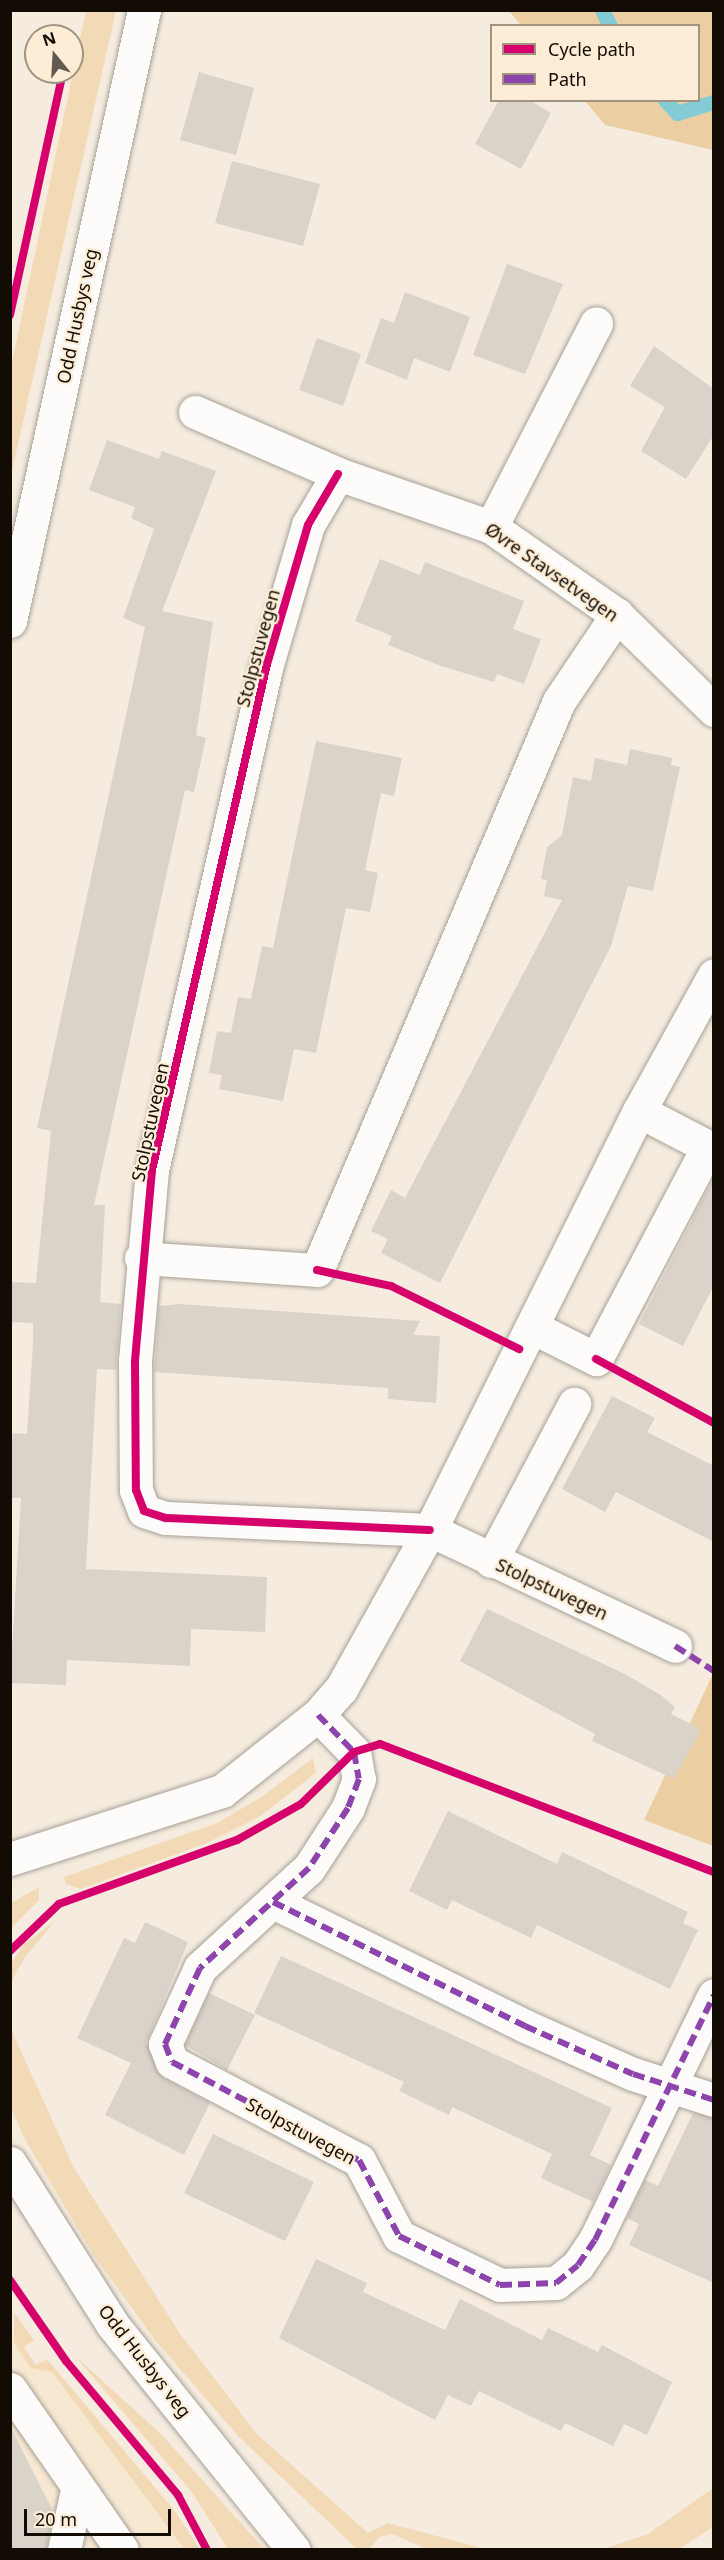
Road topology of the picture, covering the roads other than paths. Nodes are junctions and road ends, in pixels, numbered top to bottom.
1 (144, 10) edge
2 (596, 324) dead end
3 (195, 412) dead end
4 (338, 474) junction
5 (491, 527) junction
6 (617, 615) junction
7 (10, 621) edge
8 (714, 711) edge
9 (714, 975) edge
10 (639, 1111) junction
11 (711, 1148) edge
12 (141, 1258) junction
13 (532, 1327) junction
14 (574, 1404) dead end
15 (430, 1530) junction
16 (491, 1561) junction
17 (675, 1646) dead end
18 (318, 1715) junction
19 (10, 1859) edge
20 (273, 1902) junction
21 (714, 1995) edge
22 (670, 2087) junction
23 (714, 2100) edge
24 (10, 2163) edge
25 (10, 2389) edge
26 (77, 2490) junction
27 (273, 2519) junction
28 (64, 2550) edge
29 (122, 2550) edge
30 (294, 2550) edge
31 (320, 2550) edge

1 - 7 street, Odd Husbys veg
2 - 5 street
3 - 4 street, Øvre Stavsetvegen
4 - 5 street, Øvre Stavsetvegen
4 - 12 street, Stolpstuvegen
5 - 6 street, Øvre Stavsetvegen
6 - 8 street, Øvre Stavsetvegen
6 - 12 street
9 - 10 street
10 - 11 street
10 - 13 street
11 - 13 street
12 - 15 street, Stolpstuvegen
13 - 15 street
14 - 16 street
15 - 16 street, Stolpstuvegen
15 - 18 street
16 - 17 street, Stolpstuvegen
18 - 19 street
18 - 20 street, Stolpstuvegen
20 - 22 street
20 - 22 street, Stolpstuvegen
21 - 22 street, Stolpstuvegen
22 - 23 street
24 - 27 street, Odd Husbys veg
25 - 26 street
26 - 28 street
26 - 29 street
27 - 30 street, Odd Husbys veg
27 - 31 street, Odd Husbys veg

